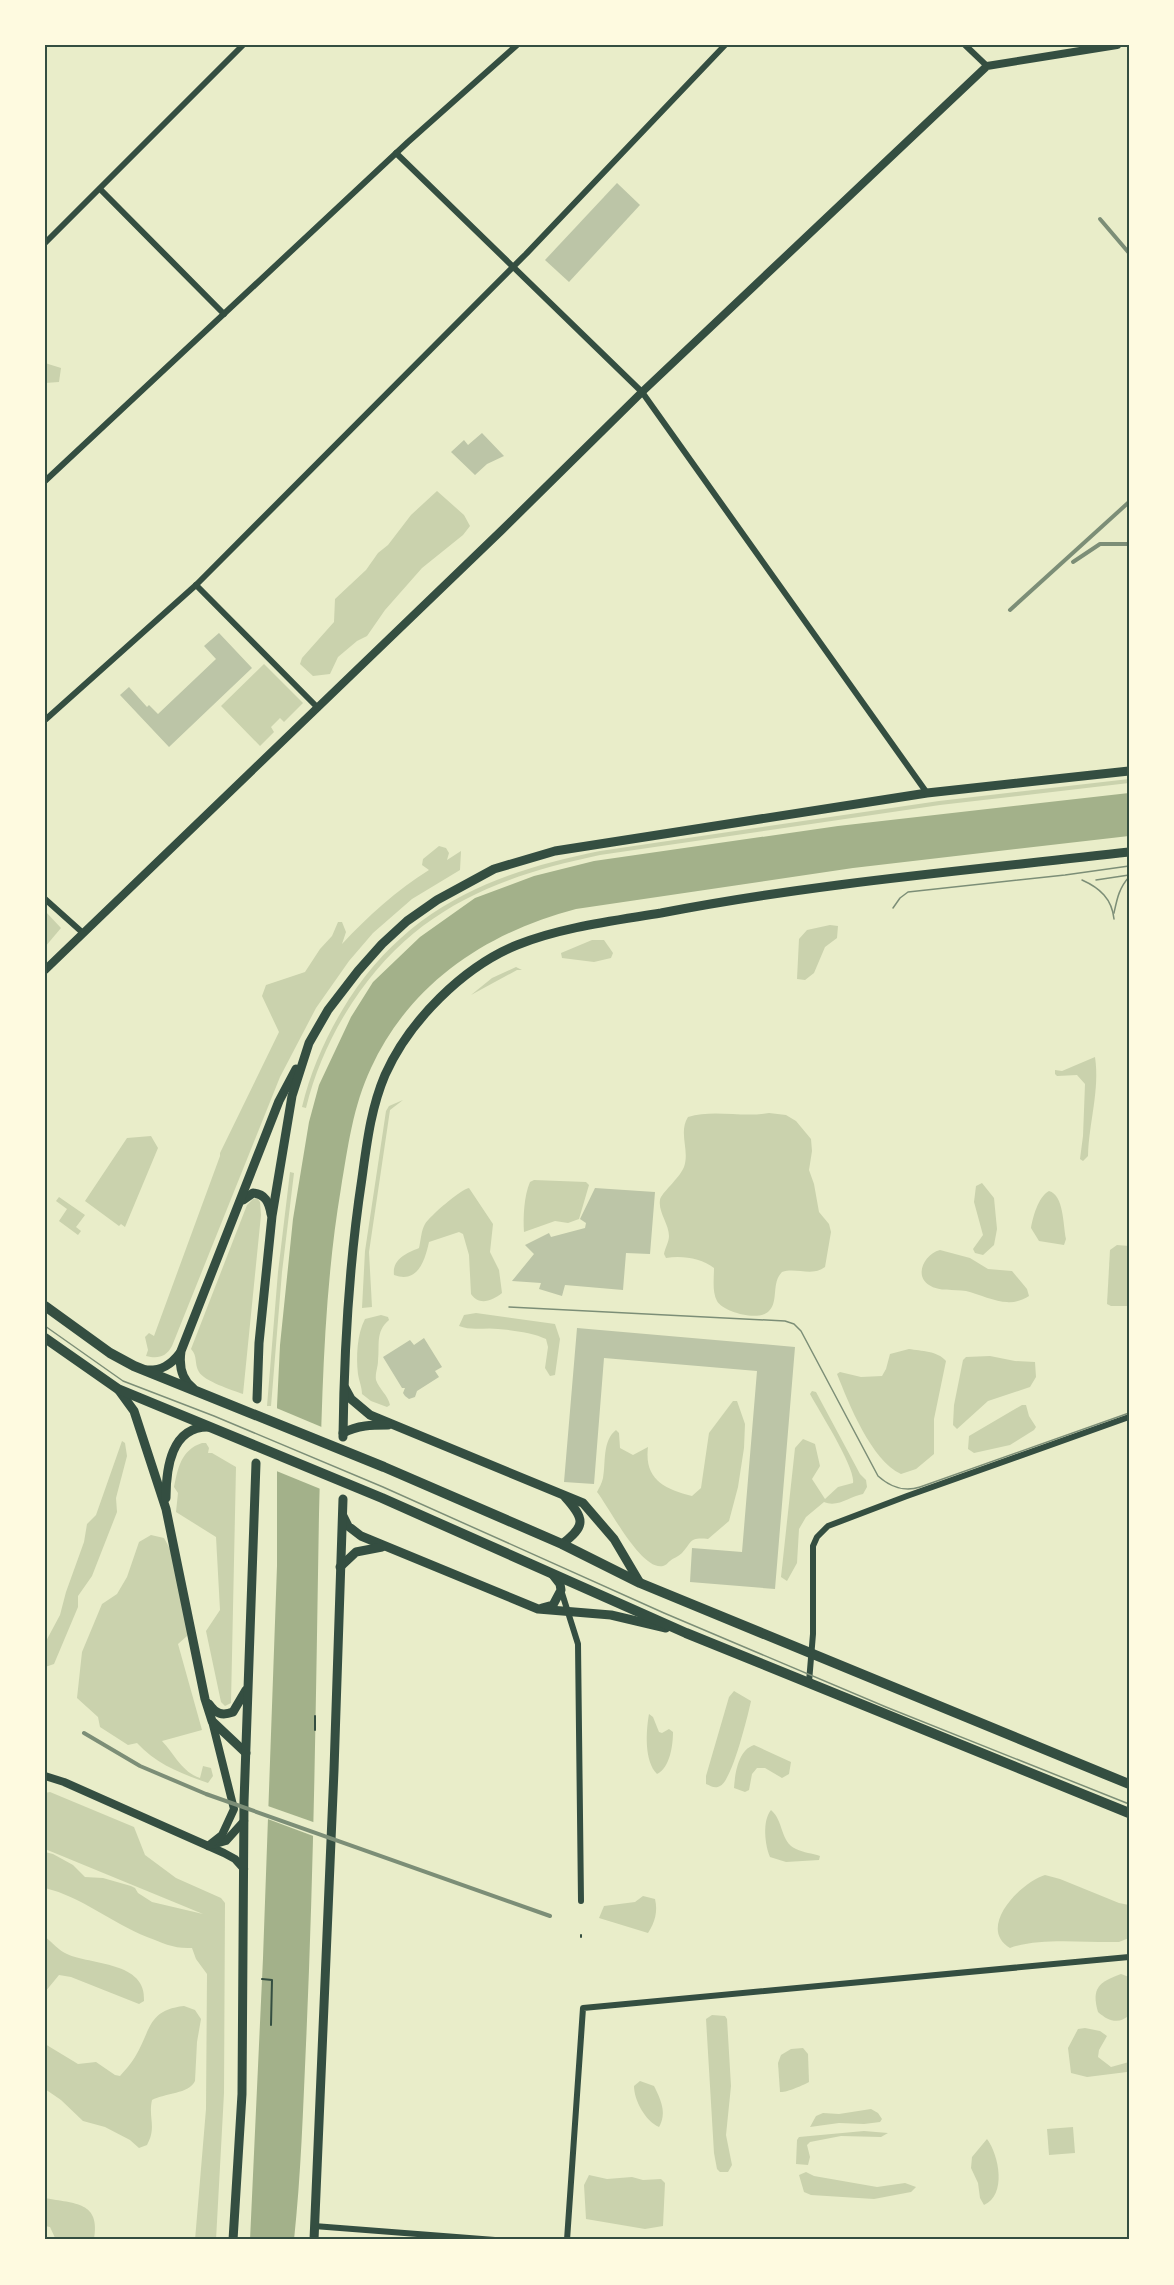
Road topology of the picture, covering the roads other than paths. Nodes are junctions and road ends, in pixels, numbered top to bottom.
1 (243, 45) edge
2 (517, 45) edge
3 (725, 45) edge
4 (965, 45) edge
5 (1117, 45) edge
6 (987, 66) junction
7 (396, 153) junction
8 (100, 189) junction
9 (45, 243) edge
10 (514, 266) junction
11 (224, 314) junction
12 (642, 392) junction
13 (45, 481) edge
14 (196, 585) junction
15 (318, 708) junction
16 (45, 720) edge
17 (1129, 771) edge
18 (927, 793) junction
19 (1129, 852) edge
20 (45, 899) edge
21 (83, 933) junction
22 (45, 970) edge
23 (309, 1043) junction
24 (241, 1202) junction
25 (272, 1216) junction
26 (45, 1306) edge
27 (45, 1338) edge
28 (182, 1351) junction
29 (143, 1370) junction
30 (344, 1384) junction
31 (118, 1389) junction
32 (196, 1391) junction
33 (257, 1400) dead end
34 (1129, 1417) edge
35 (394, 1425) junction
36 (213, 1427) junction
37 (256, 1463) dead end
38 (564, 1495) junction
39 (343, 1498) dead end
40 (166, 1509) junction
41 (342, 1514) junction
42 (562, 1544) junction
43 (384, 1547) junction
44 (340, 1567) junction
45 (546, 1570) junction
46 (640, 1583) junction
47 (561, 1590) junction
48 (538, 1609) junction
49 (568, 1612) junction
50 (686, 1633) junction
51 (812, 1654) junction
52 (809, 1682) junction
53 (248, 1685) junction
54 (205, 1699) junction
55 (212, 1721) junction
56 (246, 1753) junction
57 (45, 1776) edge
58 (1129, 1784) edge
59 (1129, 1813) edge
60 (244, 1821) junction
61 (208, 1846) junction
62 (244, 1869) junction
63 (581, 1901) dead end
64 (1129, 1957) edge
65 (315, 2226) junction
66 (233, 2240) edge
67 (314, 2240) edge
68 (495, 2240) edge
69 (567, 2240) edge

1 - 8 street
2 - 7 street
3 - 10 street
4 - 6 street
5 - 6 street
6 - 12 street
7 - 10 street
7 - 11 street
8 - 9 street
8 - 11 street
10 - 12 street
10 - 14 street
11 - 13 street
12 - 15 street
12 - 18 street
14 - 15 street
14 - 16 street
15 - 21 street
17 - 18 main road
18 - 23 main road
19 - 30 main road
20 - 21 street
21 - 22 street
23 - 24 main road
23 - 25 main road
24 - 25 main road
24 - 28 main road
25 - 33 main road
26 - 29 main road
27 - 31 main road
28 - 29 main road
28 - 32 main road
29 - 32 main road
30 - 35 main road
30 - 35 main road
31 - 36 main road
31 - 40 main road
32 - 42 main road
34 - 51 street
35 - 38 main road
36 - 40 main road
36 - 45 main road
37 - 53 main road
38 - 42 main road
38 - 46 main road
39 - 41 main road
40 - 54 main road
41 - 43 main road
41 - 44 main road
42 - 46 main road
43 - 44 main road
43 - 48 main road
44 - 65 main road
45 - 47 main road
45 - 50 main road
46 - 51 main road
47 - 48 main road
47 - 49 street
48 - 49 main road
49 - 50 main road
49 - 63 street
50 - 52 main road
51 - 52 street
51 - 58 main road
52 - 59 main road
53 - 54 main road
53 - 56 main road
54 - 55 main road
55 - 56 main road
55 - 61 street
56 - 60 main road
57 - 61 street
60 - 61 street
60 - 62 main road
61 - 62 street
62 - 66 main road
64 - 69 street
65 - 67 main road
65 - 68 street

